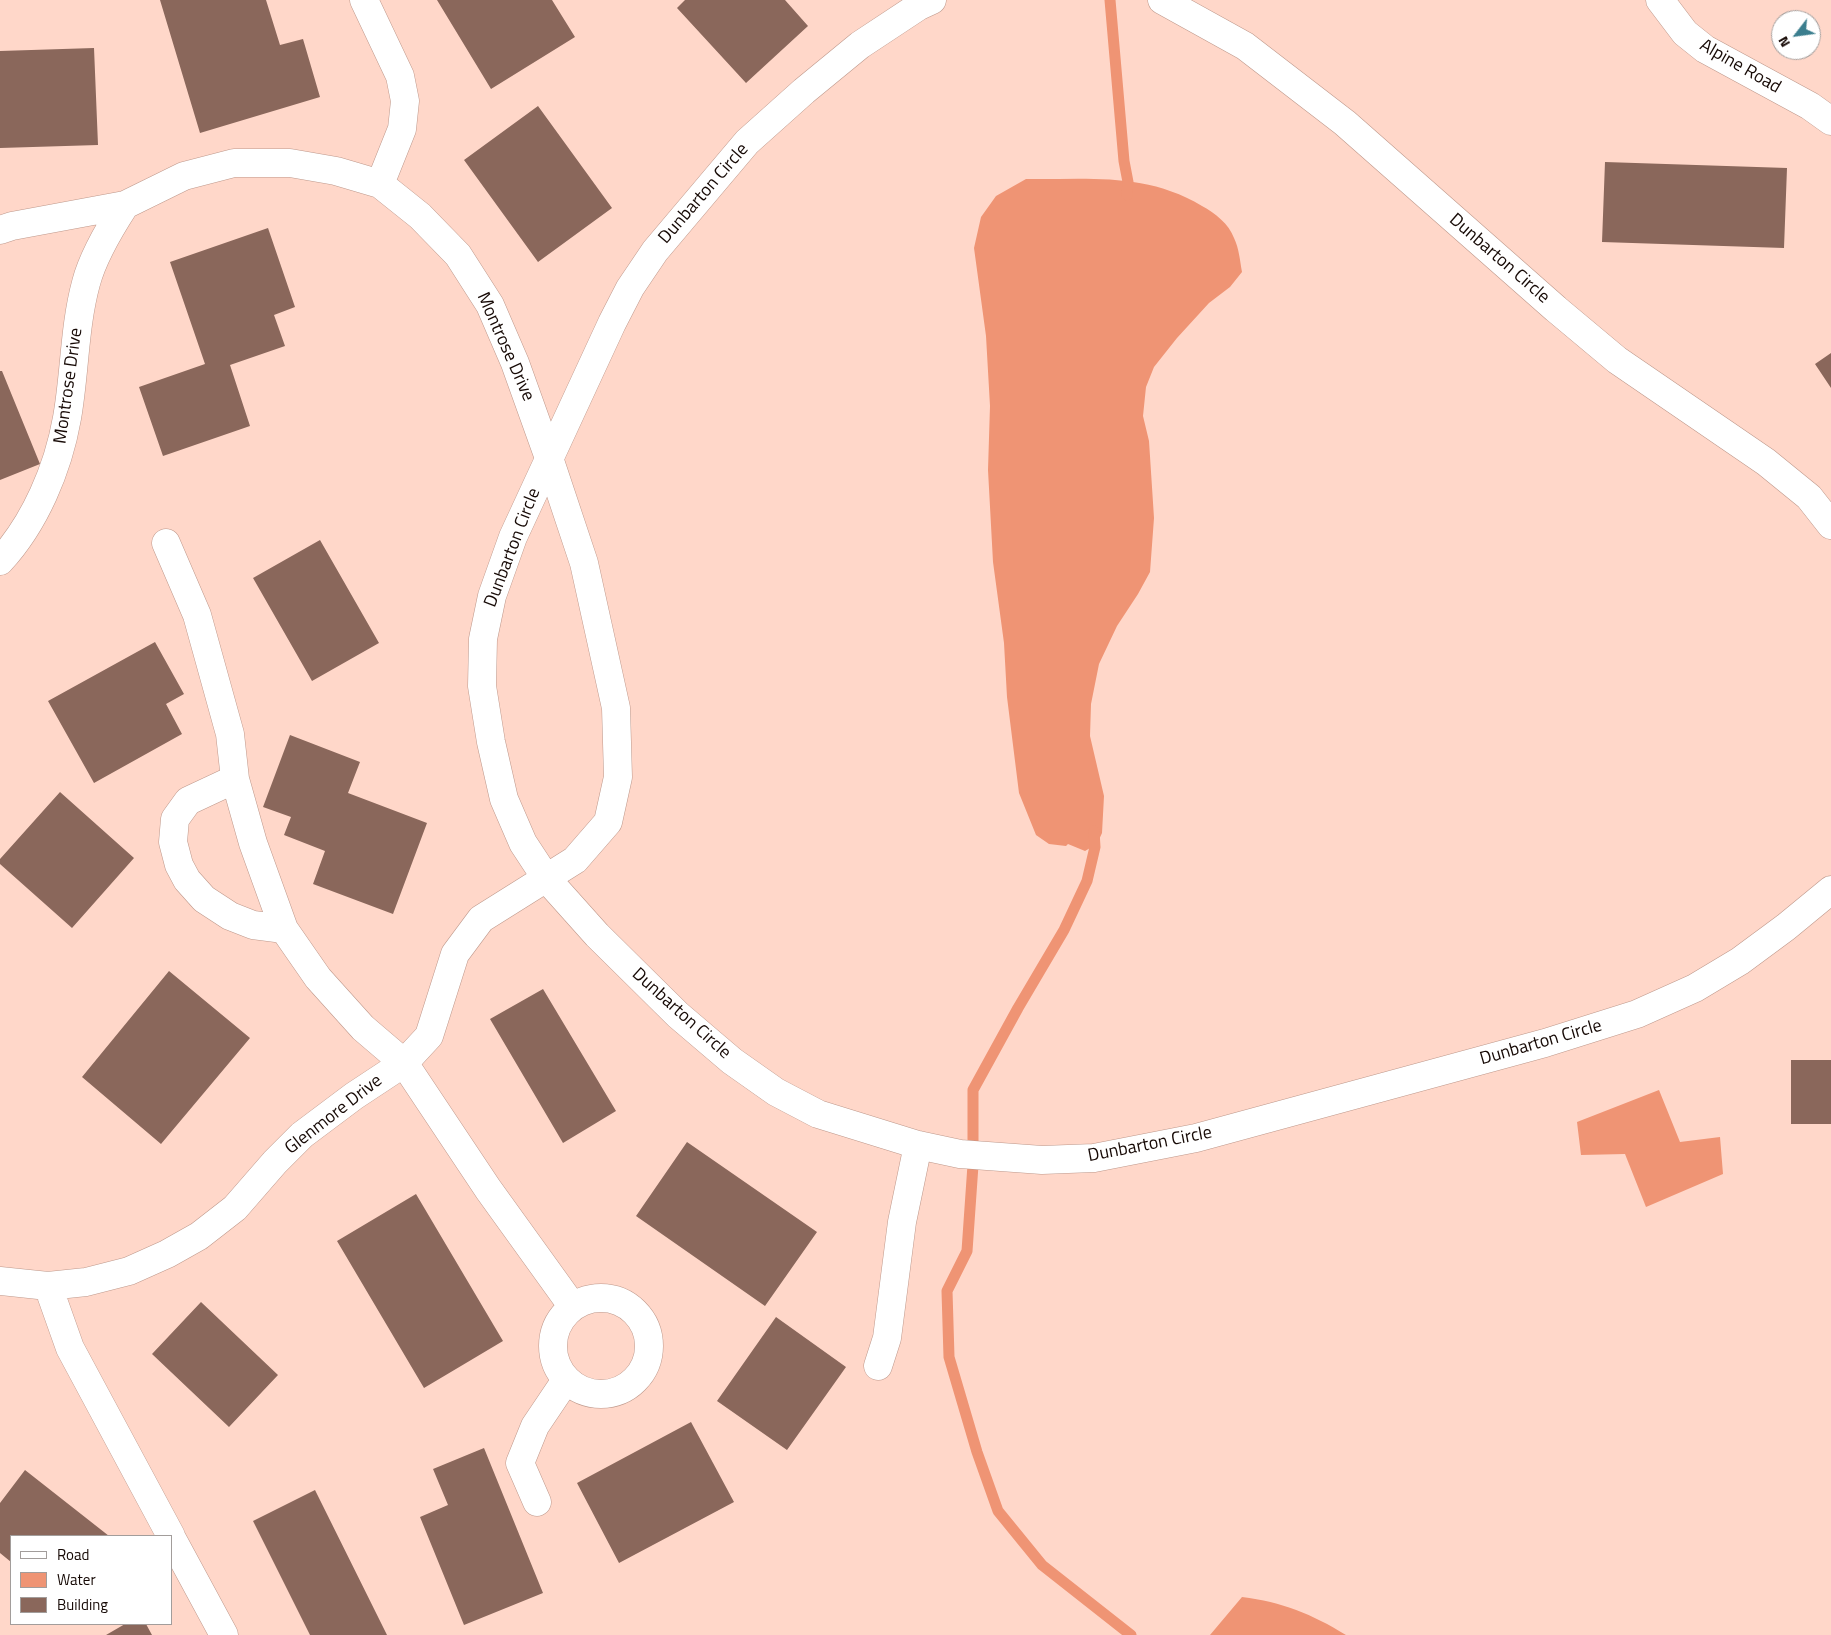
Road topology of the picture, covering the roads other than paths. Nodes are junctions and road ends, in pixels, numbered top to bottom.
1 (364, 0) edge
2 (1162, 0) edge
3 (1660, 0) edge
4 (923, 2) edge
5 (1831, 121) edge
6 (380, 184) junction
7 (125, 205) junction
8 (0, 230) edge
9 (549, 458) junction
10 (1831, 525) edge
11 (166, 543) dead end
12 (0, 561) edge
13 (234, 779) junction
14 (546, 878) junction
15 (1831, 890) edge
16 (284, 929) junction
17 (404, 1063) junction
18 (918, 1145) junction
19 (0, 1281) edge
20 (48, 1286) junction
21 (572, 1307) junction
22 (878, 1366) dead end
23 (566, 1380) junction
24 (537, 1502) dead end
25 (170, 1535) edge
26 (172, 1538) edge
27 (224, 1635) edge

1 - 6 street
2 - 10 street, Dunbarton Circle
3 - 5 street, Alpine Road
4 - 9 street, Dunbarton Circle
6 - 7 street, Montrose Drive
6 - 9 street, Montrose Drive
7 - 8 street, Montrose Drive
7 - 12 street, Montrose Drive
9 - 14 street, Dunbarton Circle
9 - 14 street, Montrose Drive
11 - 13 street
13 - 16 street
13 - 16 street
14 - 17 street, Glenmore Drive
14 - 18 street, Dunbarton Circle
15 - 18 street, Dunbarton Circle
16 - 17 street
17 - 20 street, Glenmore Drive
17 - 21 street
18 - 22 street
19 - 20 street, Glenmore Drive
20 - 25 street
21 - 23 street
21 - 23 street
23 - 24 street
26 - 27 street

